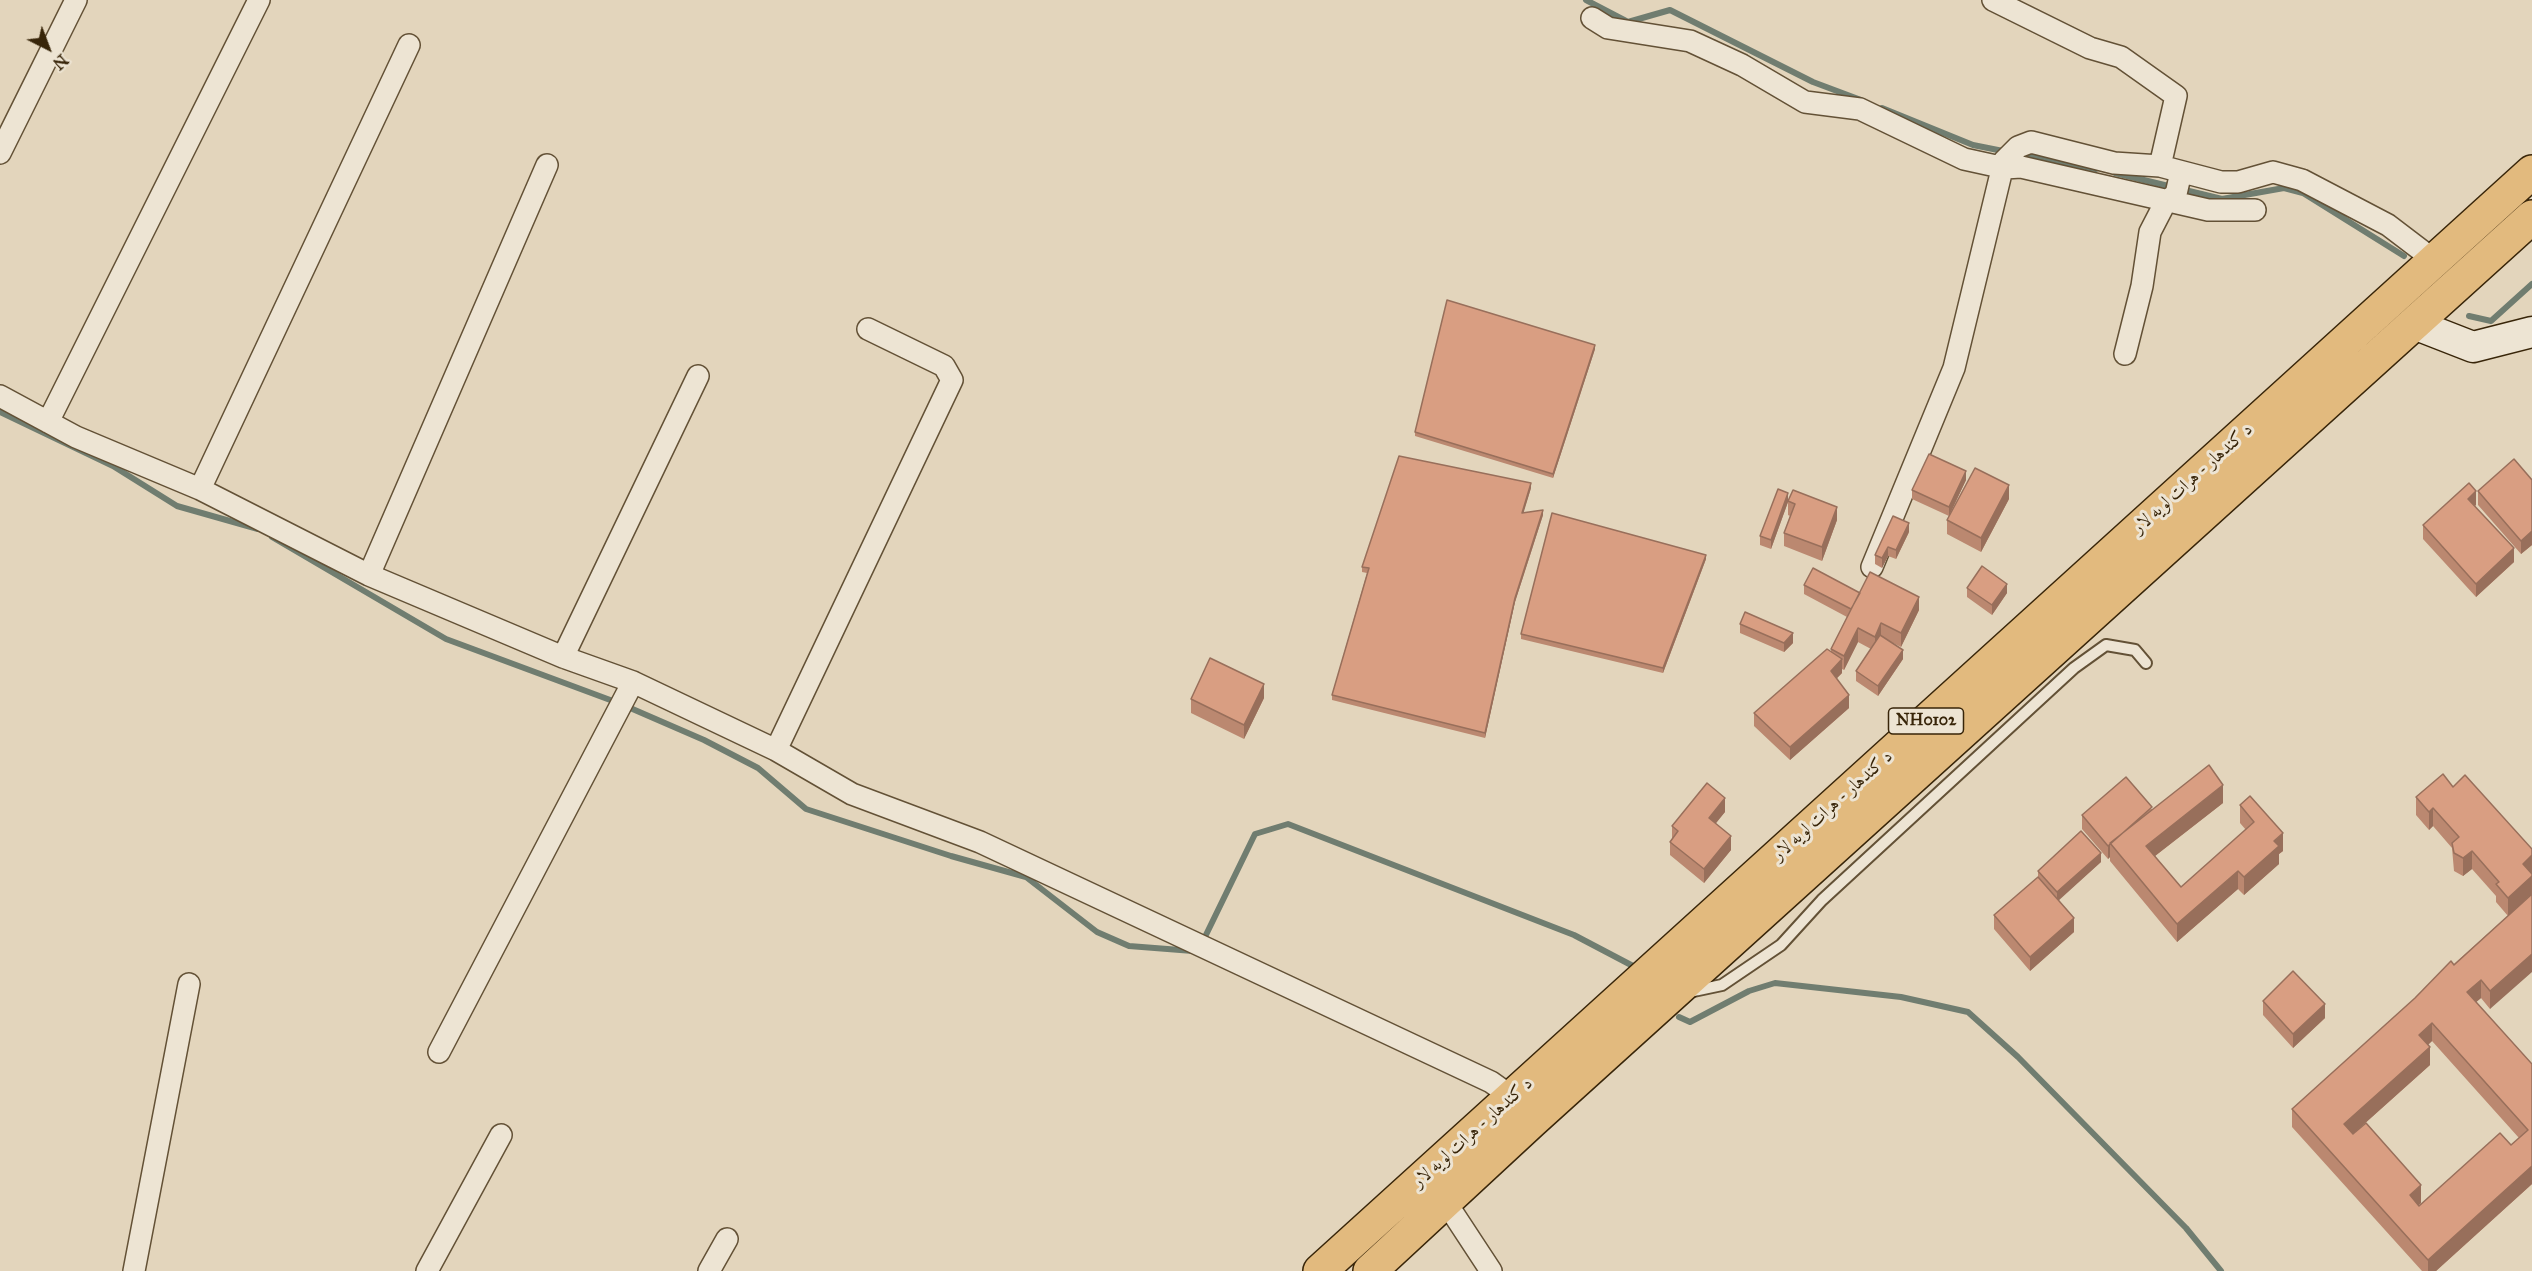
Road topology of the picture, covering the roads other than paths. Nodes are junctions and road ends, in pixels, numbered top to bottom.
1 (76, 0) edge
2 (259, 0) edge
3 (1993, 0) edge
4 (1592, 18) dead end
5 (409, 45) dead end
6 (0, 153) edge
7 (2008, 159) junction
8 (547, 165) dead end
9 (2160, 166) junction
10 (2532, 172) edge
11 (2176, 186) junction
12 (2255, 210) dead end
13 (2532, 217) edge
14 (2434, 260) junction
15 (2414, 324) junction
16 (868, 328) dead end
17 (2532, 332) edge
18 (2126, 354) dead end
19 (698, 376) dead end
20 (0, 396) edge
21 (48, 422) junction
22 (200, 489) junction
23 (1872, 567) dead end
24 (369, 575) junction
25 (2071, 590) junction
26 (2094, 613) junction
27 (563, 657) junction
28 (2146, 663) dead end
29 (627, 696) junction
30 (776, 750) junction
31 (189, 984) dead end
32 (1670, 995) junction
33 (439, 1052) dead end
34 (1522, 1109) junction
35 (501, 1135) dead end
36 (1445, 1201) junction
37 (727, 1239) dead end
38 (134, 1271) edge
39 (427, 1271) edge
40 (709, 1271) edge
41 (1320, 1271) edge
42 (1370, 1271) edge
43 (1491, 1271) edge

1 - 6 street
2 - 21 street
3 - 9 street
4 - 7 street
5 - 22 street
7 - 9 street
7 - 11 street
7 - 23 street
8 - 24 street
9 - 11 street
10 - 14 highway, د کندهار - هرات لويه لار / NH0102
11 - 12 street
11 - 14 street
11 - 18 street
13 - 15 highway, د کندهار - هرات لويه لار / NH0102
14 - 25 highway, د کندهار - هرات لويه لار / NH0102
15 - 17 street
15 - 26 highway, د کندهار - هرات لويه لار / NH0102
16 - 30 street
19 - 27 street
20 - 21 street
21 - 22 street
22 - 24 street
24 - 27 street
25 - 26 highway
25 - 34 highway, د کندهار - هرات لويه لار / NH0102
26 - 32 highway, د کندهار - هرات لويه لار / NH0102
27 - 29 street
28 - 32 lane
29 - 30 street
29 - 33 street
30 - 34 street
31 - 38 street
32 - 34 highway, د کندهار - هرات لويه لار / NH0102
34 - 36 highway, د کندهار - هرات لويه لار / NH0102
34 - 41 highway, د کندهار - هرات لويه لار / NH0102
35 - 39 street
36 - 42 highway, د کندهار - هرات لويه لار / NH0102
36 - 43 street
37 - 40 street

